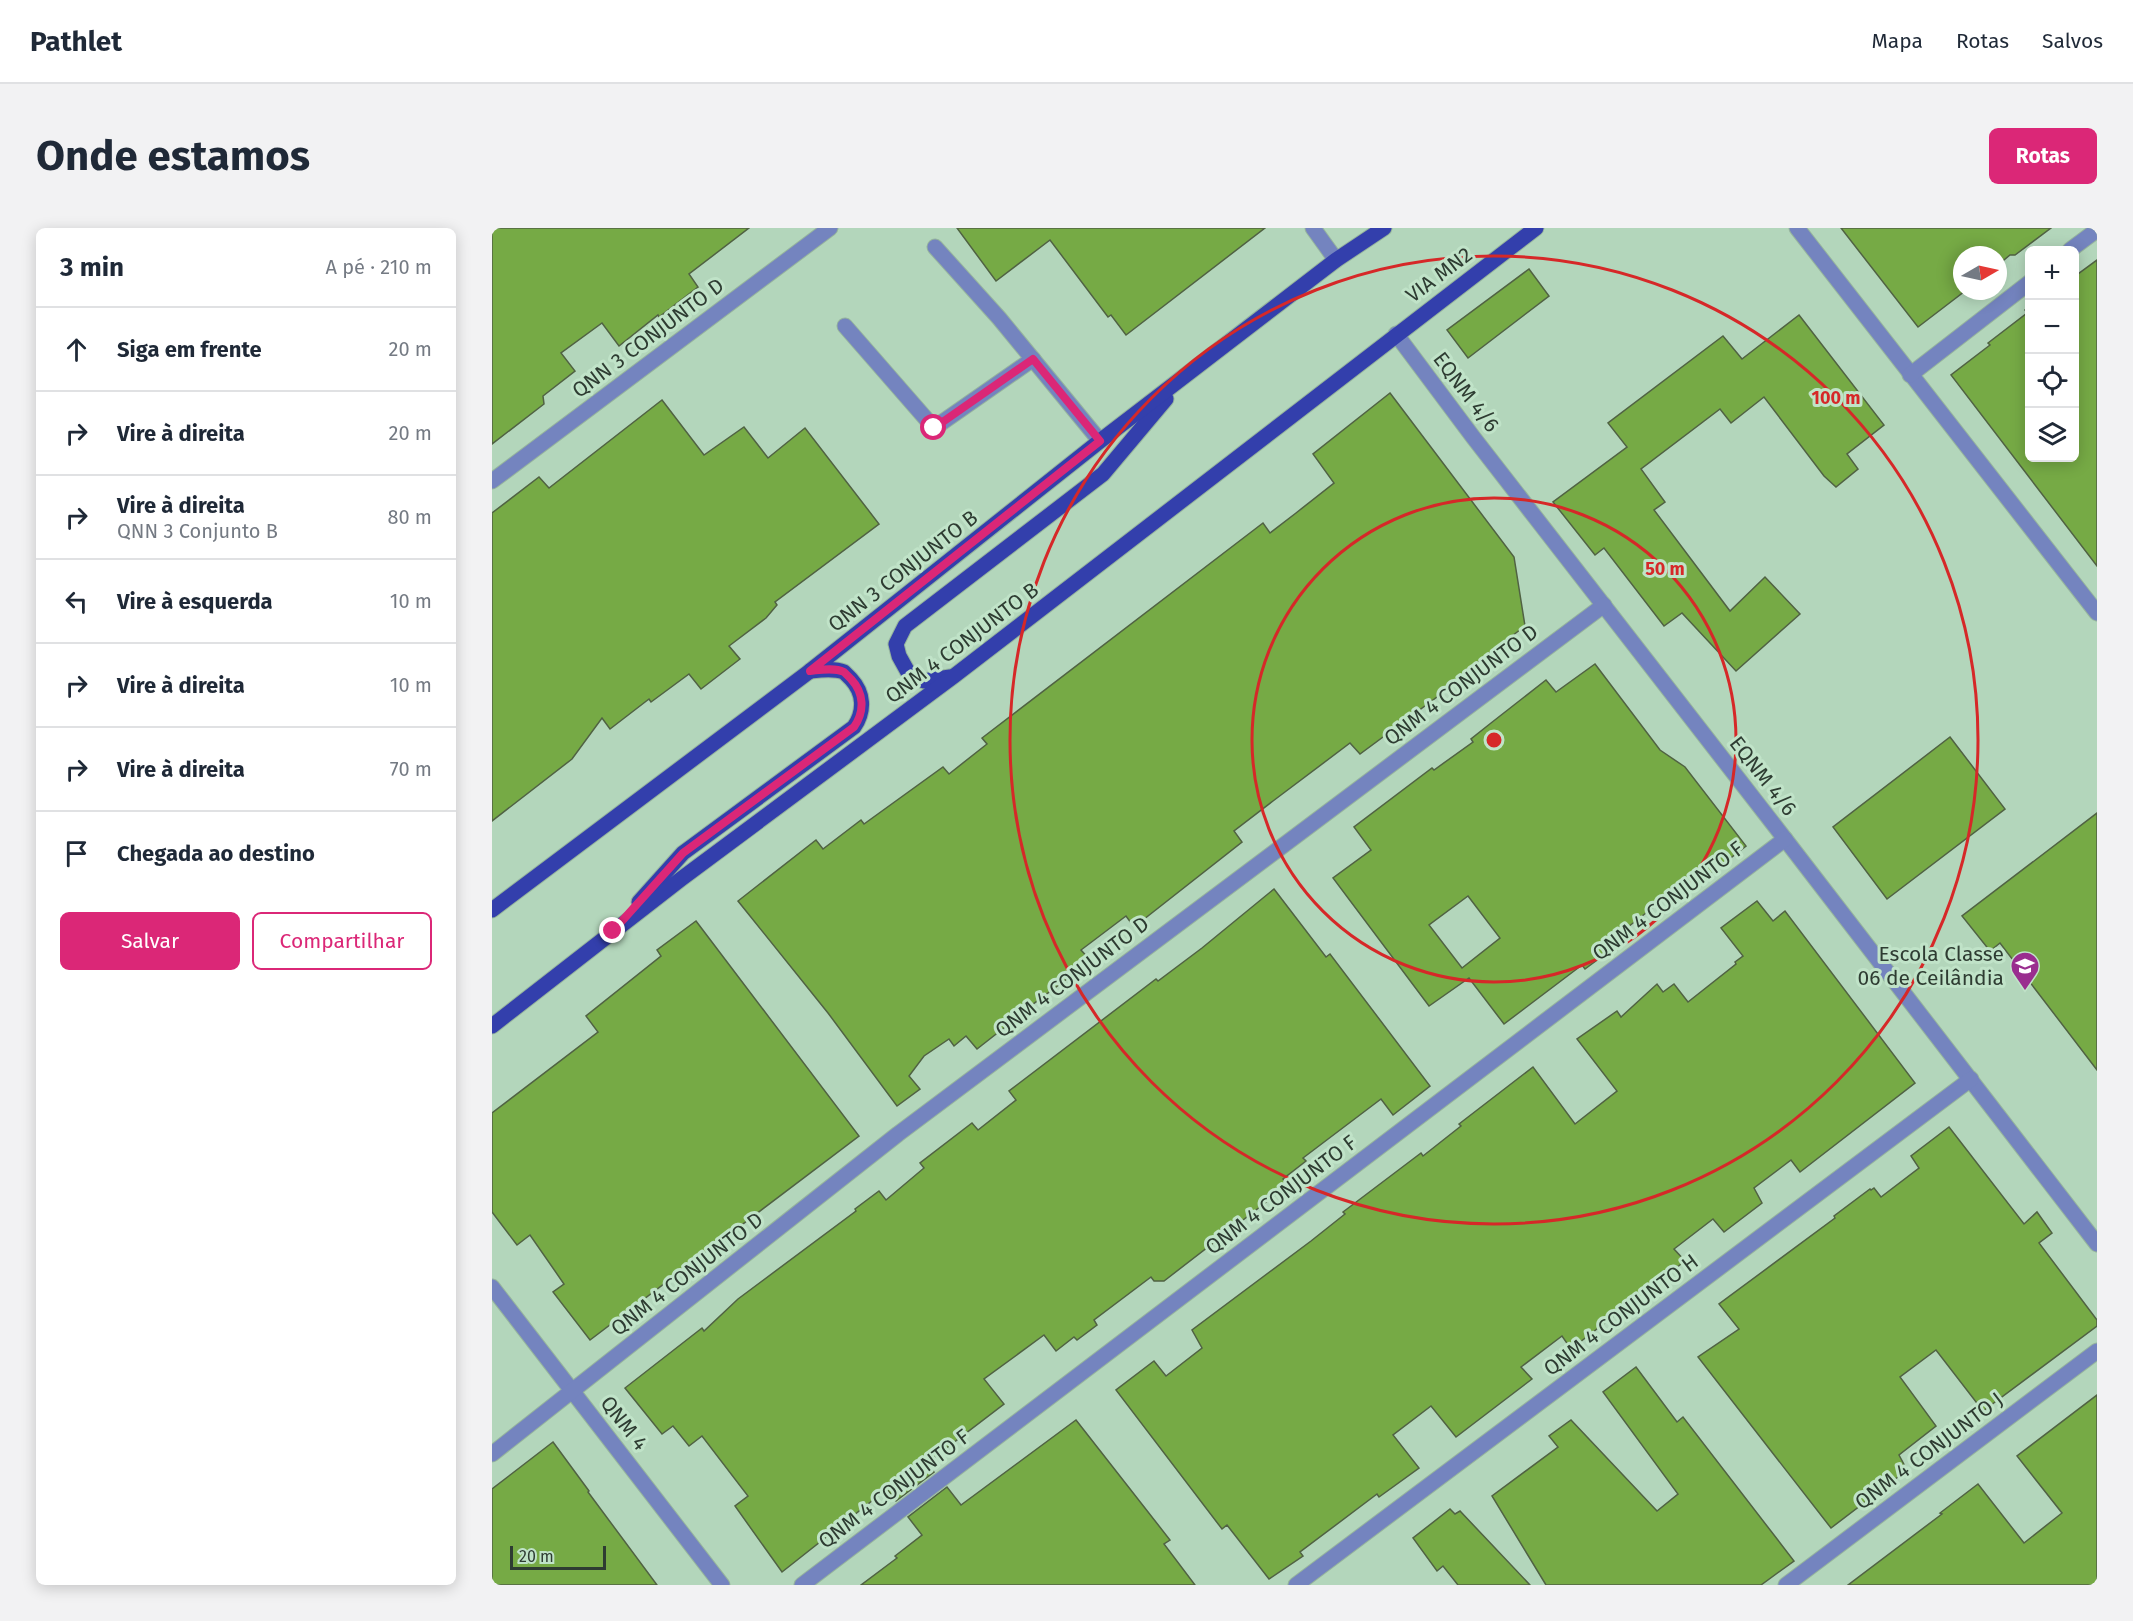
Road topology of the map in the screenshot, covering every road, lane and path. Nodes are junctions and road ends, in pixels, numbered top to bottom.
1 (830, 228) edge
2 (1313, 228) edge
3 (1384, 228) edge
4 (1536, 228) edge
5 (1797, 228) edge
6 (2097, 230) edge
7 (2075, 246) edge
8 (935, 247) dead end
9 (1336, 260) junction
10 (2025, 286) edge
11 (845, 326) dead end
12 (1396, 334) junction
13 (1033, 359) junction
14 (1910, 375) junction
15 (1183, 378) junction
16 (1100, 441) junction
17 (492, 481) edge
18 (1604, 605) junction
19 (2097, 613) edge
20 (810, 671) junction
21 (954, 676) junction
22 (1785, 838) junction
23 (492, 910) edge
24 (613, 931) junction
25 (492, 1026) edge
26 (1971, 1079) junction
27 (2097, 1244) edge
28 (492, 1287) edge
29 (2097, 1351) edge
30 (573, 1391) junction
31 (492, 1454) edge
32 (722, 1585) edge
33 (802, 1585) edge
34 (1296, 1585) edge
35 (1786, 1585) edge

1 - 17 street, QNN 3 CONJUNTO D
2 - 9 street
3 - 9 main road
4 - 12 main road, VIA MN2
5 - 14 street
6 - 7 street
8 - 13 street
9 - 15 main road, QNN 3 CONJUNTO B
10 - 14 street
11 - 13 street
12 - 18 street, EQNM 4/6
12 - 21 main road, QNM 4 CONJUNTO B
13 - 16 street
14 - 19 street
15 - 16 main road, QNN 3 CONJUNTO B
15 - 21 main road
16 - 20 main road, QNN 3 CONJUNTO B
18 - 22 street, EQNM 4/6
18 - 30 street, QNM 4 CONJUNTO D
20 - 23 main road, QNN 3 CONJUNTO B
20 - 24 main road
21 - 24 main road, QNM 4 CONJUNTO B
22 - 26 street, EQNM 4/6
22 - 33 street, QNM 4 CONJUNTO F
24 - 25 main road, QNM 4 CONJUNTO B
26 - 27 street, EQNM 4/6
26 - 34 street, QNM 4 CONJUNTO H
28 - 30 street, QNM 4
29 - 35 street, QNM 4 CONJUNTO J
30 - 31 street, QNM 4 CONJUNTO D
30 - 32 street, QNM 4

